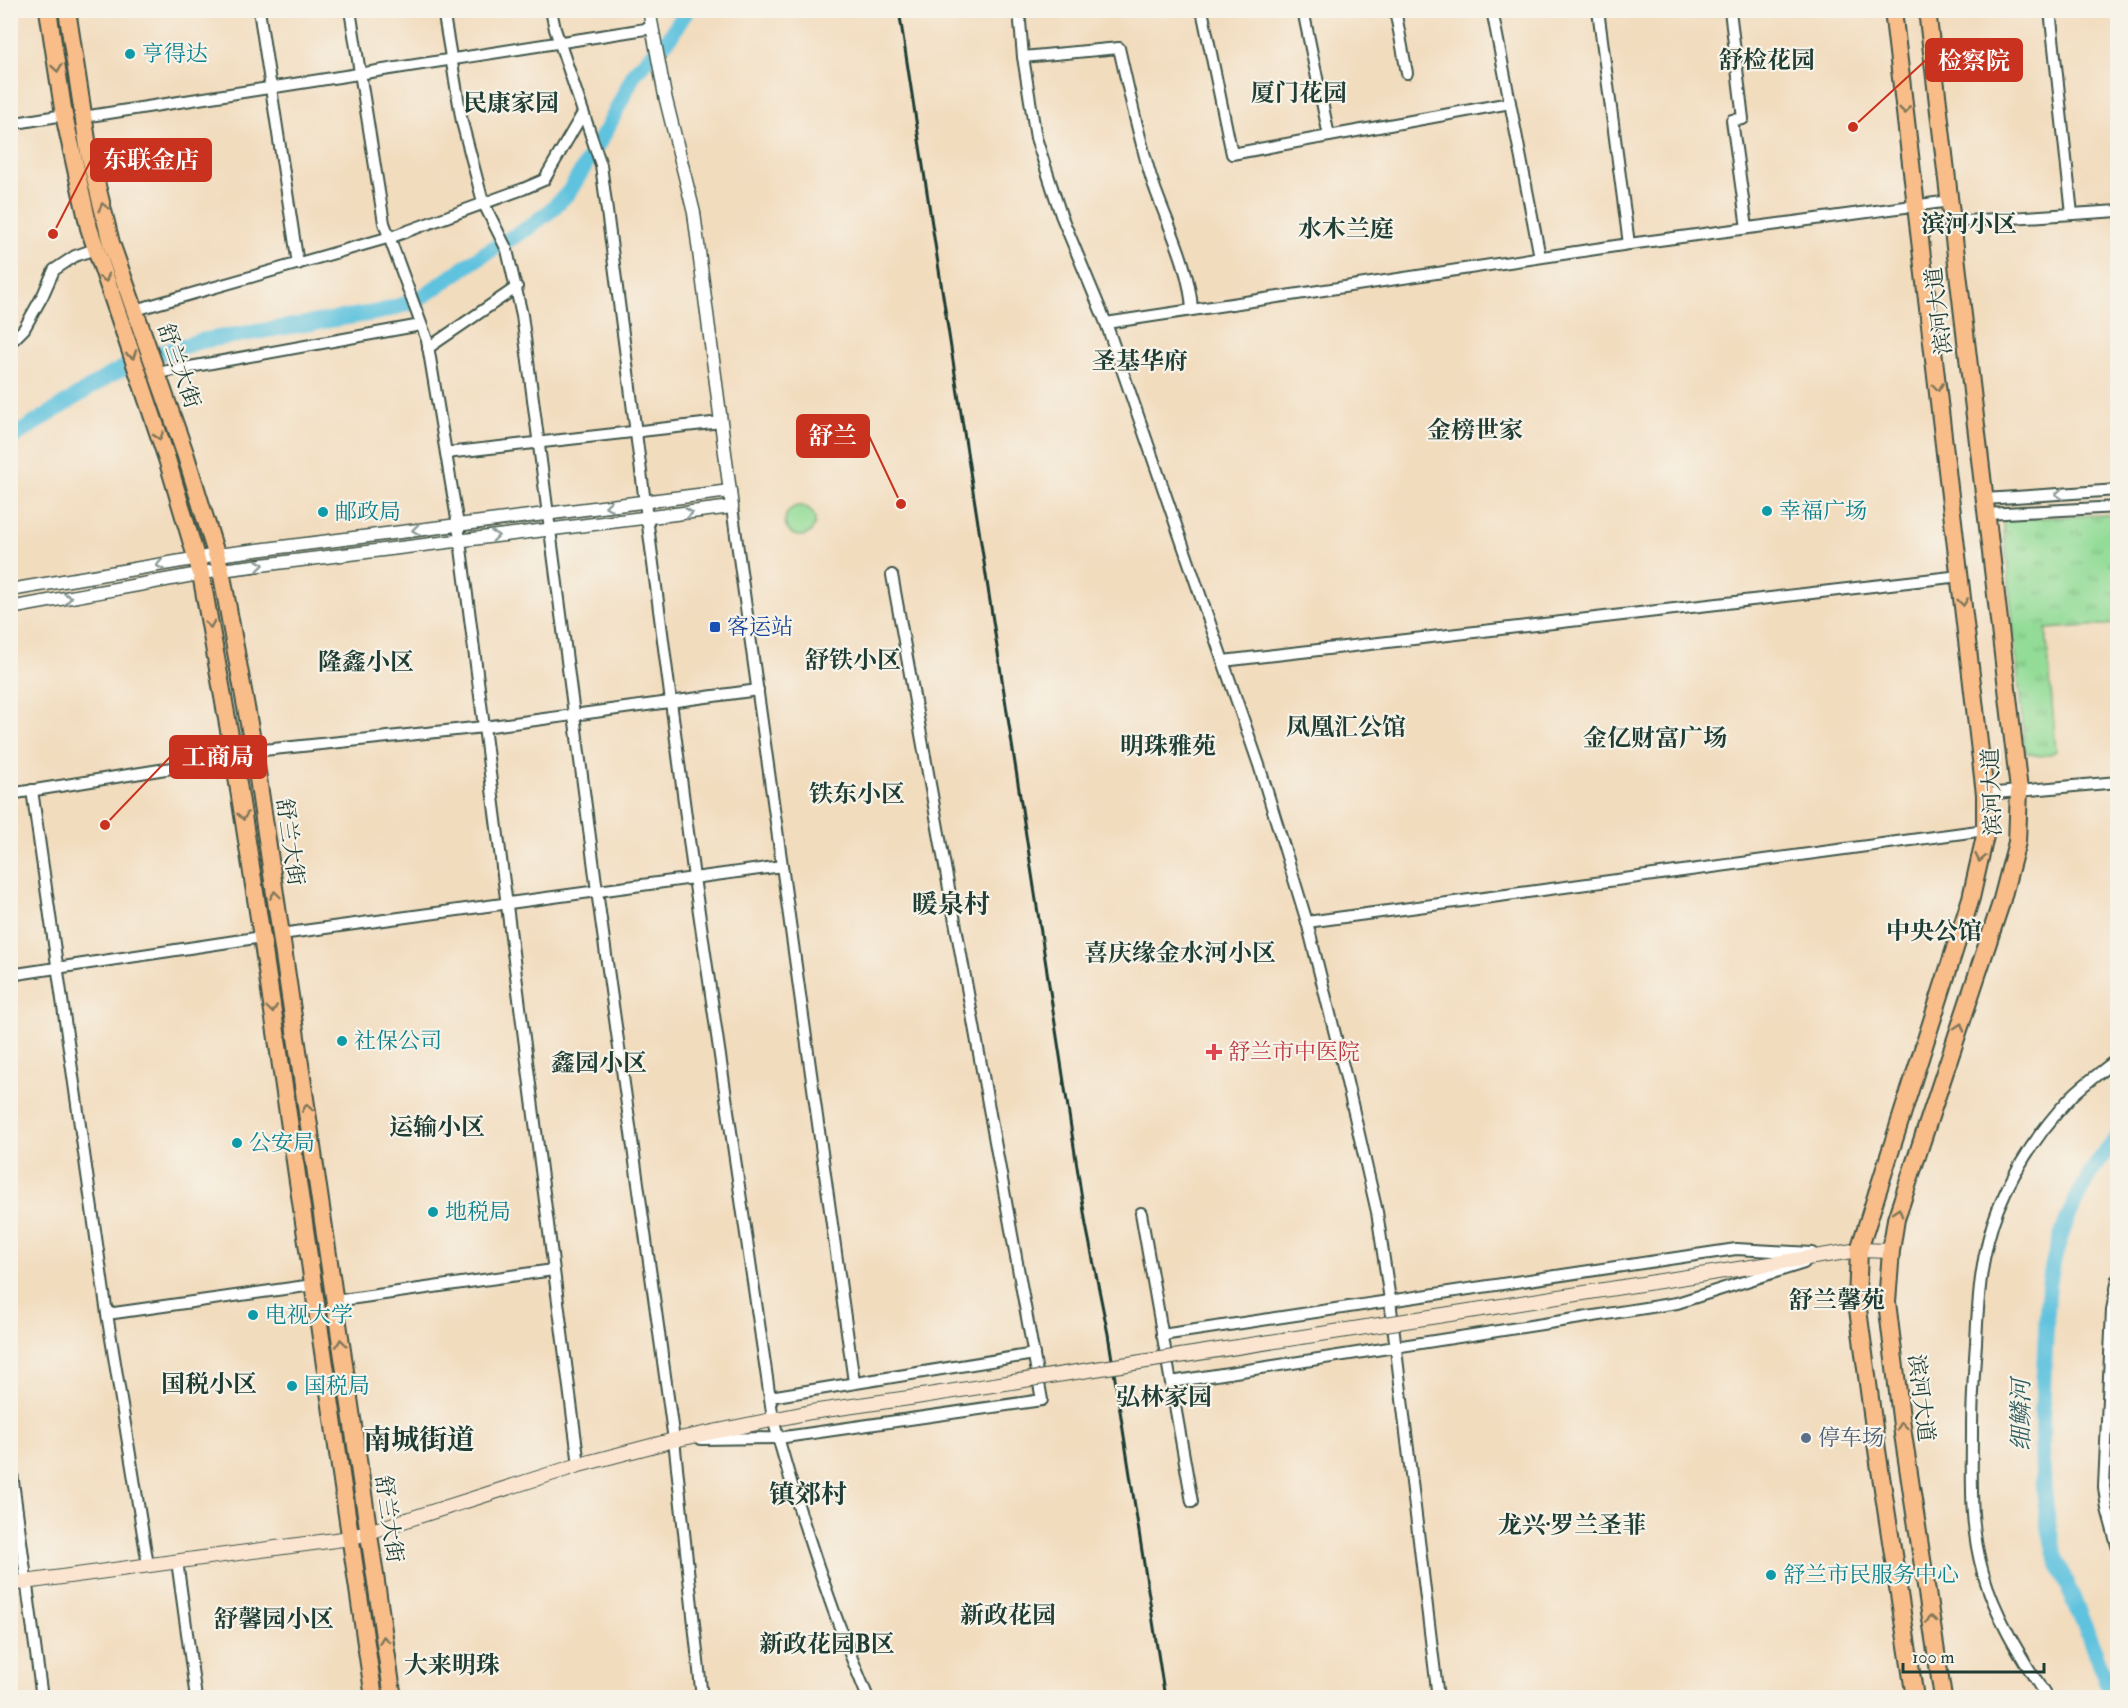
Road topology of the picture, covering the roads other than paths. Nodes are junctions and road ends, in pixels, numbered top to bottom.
1 (48, 10) edge
2 (67, 10) edge
3 (259, 10) edge
4 (350, 10) edge
5 (443, 10) edge
6 (551, 10) edge
7 (649, 10) edge
8 (1018, 10) edge
9 (1202, 10) edge
10 (1303, 10) edge
11 (1395, 10) edge
12 (1492, 10) edge
13 (1598, 10) edge
14 (1730, 10) edge
15 (1893, 10) edge
16 (1927, 10) edge
17 (2050, 10) edge
18 (652, 28) junction
19 (560, 43) junction
20 (1023, 57) junction
21 (451, 60) junction
22 (1407, 73) dead end
23 (360, 74) junction
24 (271, 88) junction
25 (1510, 103) junction
26 (64, 115) junction
27 (583, 115) junction
28 (83, 117) junction
29 (10, 124) edge
30 (1329, 136) junction
31 (1950, 201) junction
32 (484, 203) junction
33 (1916, 205) junction
34 (2118, 212) edge
35 (2072, 214) junction
36 (1951, 222) junction
37 (1747, 228) junction
38 (389, 237) junction
39 (1629, 244) junction
40 (95, 249) junction
41 (1540, 257) junction
42 (298, 264) junction
43 (517, 287) junction
44 (1192, 309) junction
45 (137, 316) junction
46 (420, 323) junction
47 (1106, 323) junction
48 (10, 343) edge
49 (428, 348) junction
50 (157, 372) junction
51 (721, 422) junction
52 (635, 432) junction
53 (539, 443) junction
54 (446, 453) junction
55 (2118, 490) edge
56 (730, 492) junction
57 (644, 502) junction
58 (1986, 506) junction
59 (732, 507) junction
60 (2118, 507) edge
61 (549, 514) junction
62 (646, 518) junction
63 (458, 525) junction
64 (551, 530) junction
65 (460, 541) junction
66 (219, 562) junction
67 (199, 566) junction
68 (892, 575) dead end
69 (1960, 576) junction
70 (10, 590) edge
71 (10, 608) edge
72 (1223, 661) junction
73 (758, 690) junction
74 (670, 702) junction
75 (575, 715) junction
76 (484, 727) junction
77 (254, 751) junction
78 (234, 758) junction
79 (2118, 782) edge
80 (32, 790) junction
81 (2019, 790) junction
82 (10, 794) edge
83 (1985, 794) junction
84 (1985, 830) junction
85 (782, 866) junction
86 (694, 878) junction
87 (597, 891) junction
88 (506, 904) junction
89 (1307, 922) junction
90 (281, 934) junction
91 (262, 937) junction
92 (58, 969) junction
93 (10, 975) edge
94 (2118, 1058) edge
95 (1141, 1213) dead end
96 (1859, 1250) junction
97 (1890, 1251) junction
98 (1833, 1254) junction
99 (553, 1270) junction
100 (2118, 1278) edge
101 (313, 1285) junction
102 (1390, 1300) junction
103 (335, 1301) junction
104 (107, 1314) junction
105 (1162, 1335) junction
106 (1397, 1346) junction
107 (1034, 1354) junction
108 (854, 1382) junction
109 (1170, 1382) junction
110 (770, 1398) junction
111 (773, 1419) junction
112 (778, 1438) junction
113 (674, 1440) junction
114 (10, 1459) edge
115 (579, 1465) junction
116 (1192, 1502) dead end
117 (368, 1533) junction
118 (350, 1538) junction
119 (2118, 1549) edge
120 (177, 1561) junction
121 (148, 1565) junction
122 (28, 1582) junction
123 (10, 1584) edge
124 (42, 1698) edge
125 (196, 1698) edge
126 (374, 1698) edge
127 (393, 1698) edge
128 (702, 1698) edge
129 (868, 1698) edge
130 (1438, 1698) edge
131 (1915, 1698) edge
132 (1943, 1698) edge
133 (2047, 1698) edge

1 -> 26 main road, 舒兰大街
2 - 28 main road, 舒兰大街
3 - 24 street
4 - 23 street
5 - 21 street
6 - 19 street
7 - 18 street
8 - 20 street
9 - 30 street
10 - 30 street
11 - 22 street
12 - 25 street
13 - 39 street
14 - 37 street
15 -> 33 main road, 滨河大道
16 - 31 main road, 滨河大道
17 - 35 street
18 - 19 street
18 - 51 street
19 - 21 street
19 - 27 street
20 - 44 street
20 - 47 street
21 - 23 street
21 - 32 street
23 - 24 street
23 - 38 street
24 - 28 street
24 - 42 street
25 - 30 street
25 - 41 street
26 - 29 street
26 - 40 main road, 舒兰大街
27 - 32 street
27 - 52 street
45 -> 28 main road, 舒兰大街
31 - 33 street
31 - 36 main road, 滨河大道
32 - 38 street
32 - 43 street
33 - 37 street
33 -> 69 main road, 滨河大道
34 - 35 street
35 - 36 street
36 - 58 main road, 滨河大道
37 - 39 street
38 - 42 street
38 - 46 street
39 - 41 street
40 - 48 street
40 -> 67 main road, 舒兰大街
41 - 44 street
42 - 45 street
43 - 49 street
43 - 53 street
44 - 47 street
45 - 50 main road, 舒兰大街
46 - 49 street
46 - 50 street
47 - 72 street
49 - 54 street
50 - 66 main road, 舒兰大街
51 - 52 street
51 - 56 street
52 - 53 street
52 - 57 street
53 - 54 street
53 - 61 street
54 - 63 street
55 -> 58 street
56 - 57 street
56 - 59 street
57 -> 61 street
57 - 62 street
58 - 60 street
58 - 81 main road, 滨河大道
62 -> 59 street
59 - 73 street
61 - 63 street
61 - 64 street
62 - 64 street
62 - 74 street
63 - 65 street
63 -> 66 street
65 -> 64 street
64 - 75 street
66 -> 65 street
65 - 76 street
66 - 67 street
66 - 77 main road, 舒兰大街
67 -> 70 street
71 -> 67 street
67 -> 78 main road, 舒兰大街
68 - 107 street
69 - 72 street
69 -> 83 main road, 滨河大道
72 - 89 street
73 - 74 street
73 - 85 street
74 - 75 street
74 - 86 street
75 - 76 street
75 - 87 street
76 - 77 street
76 - 88 street
90 -> 77 main road, 舒兰大街
78 - 80 street
78 -> 91 main road, 舒兰大街
79 - 81 street
80 - 82 street
80 - 92 street
81 - 83 street
97 -> 81 main road, 滨河大道
83 - 84 main road, 滨河大道
84 - 89 street
84 -> 96 main road, 滨河大道
85 - 86 street
85 - 108 street
86 - 87 street
86 - 110 street
87 - 88 street
87 - 113 street
88 - 90 street
88 - 99 street
89 - 102 street
103 -> 90 main road, 舒兰大街
91 - 92 street
91 -> 101 main road, 舒兰大街
92 - 93 street
92 - 104 street
94 - 133 street
95 - 105 street
96 - 97 main road
96 - 98 main road
96 - 131 main road, 滨河大道
132 -> 97 main road, 滨河大道
98 - 102 street
98 - 106 street
98 - 111 main road, bridge
99 - 103 street
99 - 115 street
100 - 119 street
101 - 104 street
101 - 118 main road, 舒兰大街
102 - 105 street
102 - 106 street
117 -> 103 main road, 舒兰大街
104 - 121 street
105 - 109 street
106 - 109 street
106 - 130 street
107 - 108 street
107 - 112 street
108 - 110 street
109 - 116 street
110 - 111 street
111 - 112 street
111 - 113 main road
112 - 113 street
112 - 129 street
113 - 115 main road
113 - 128 street
114 - 122 street
115 - 117 main road
117 - 118 main road
127 -> 117 main road, 舒兰大街
118 - 120 main road
118 - 126 main road, 舒兰大街
120 - 121 main road
120 - 125 street
121 - 122 main road
122 - 123 main road
122 - 124 street

